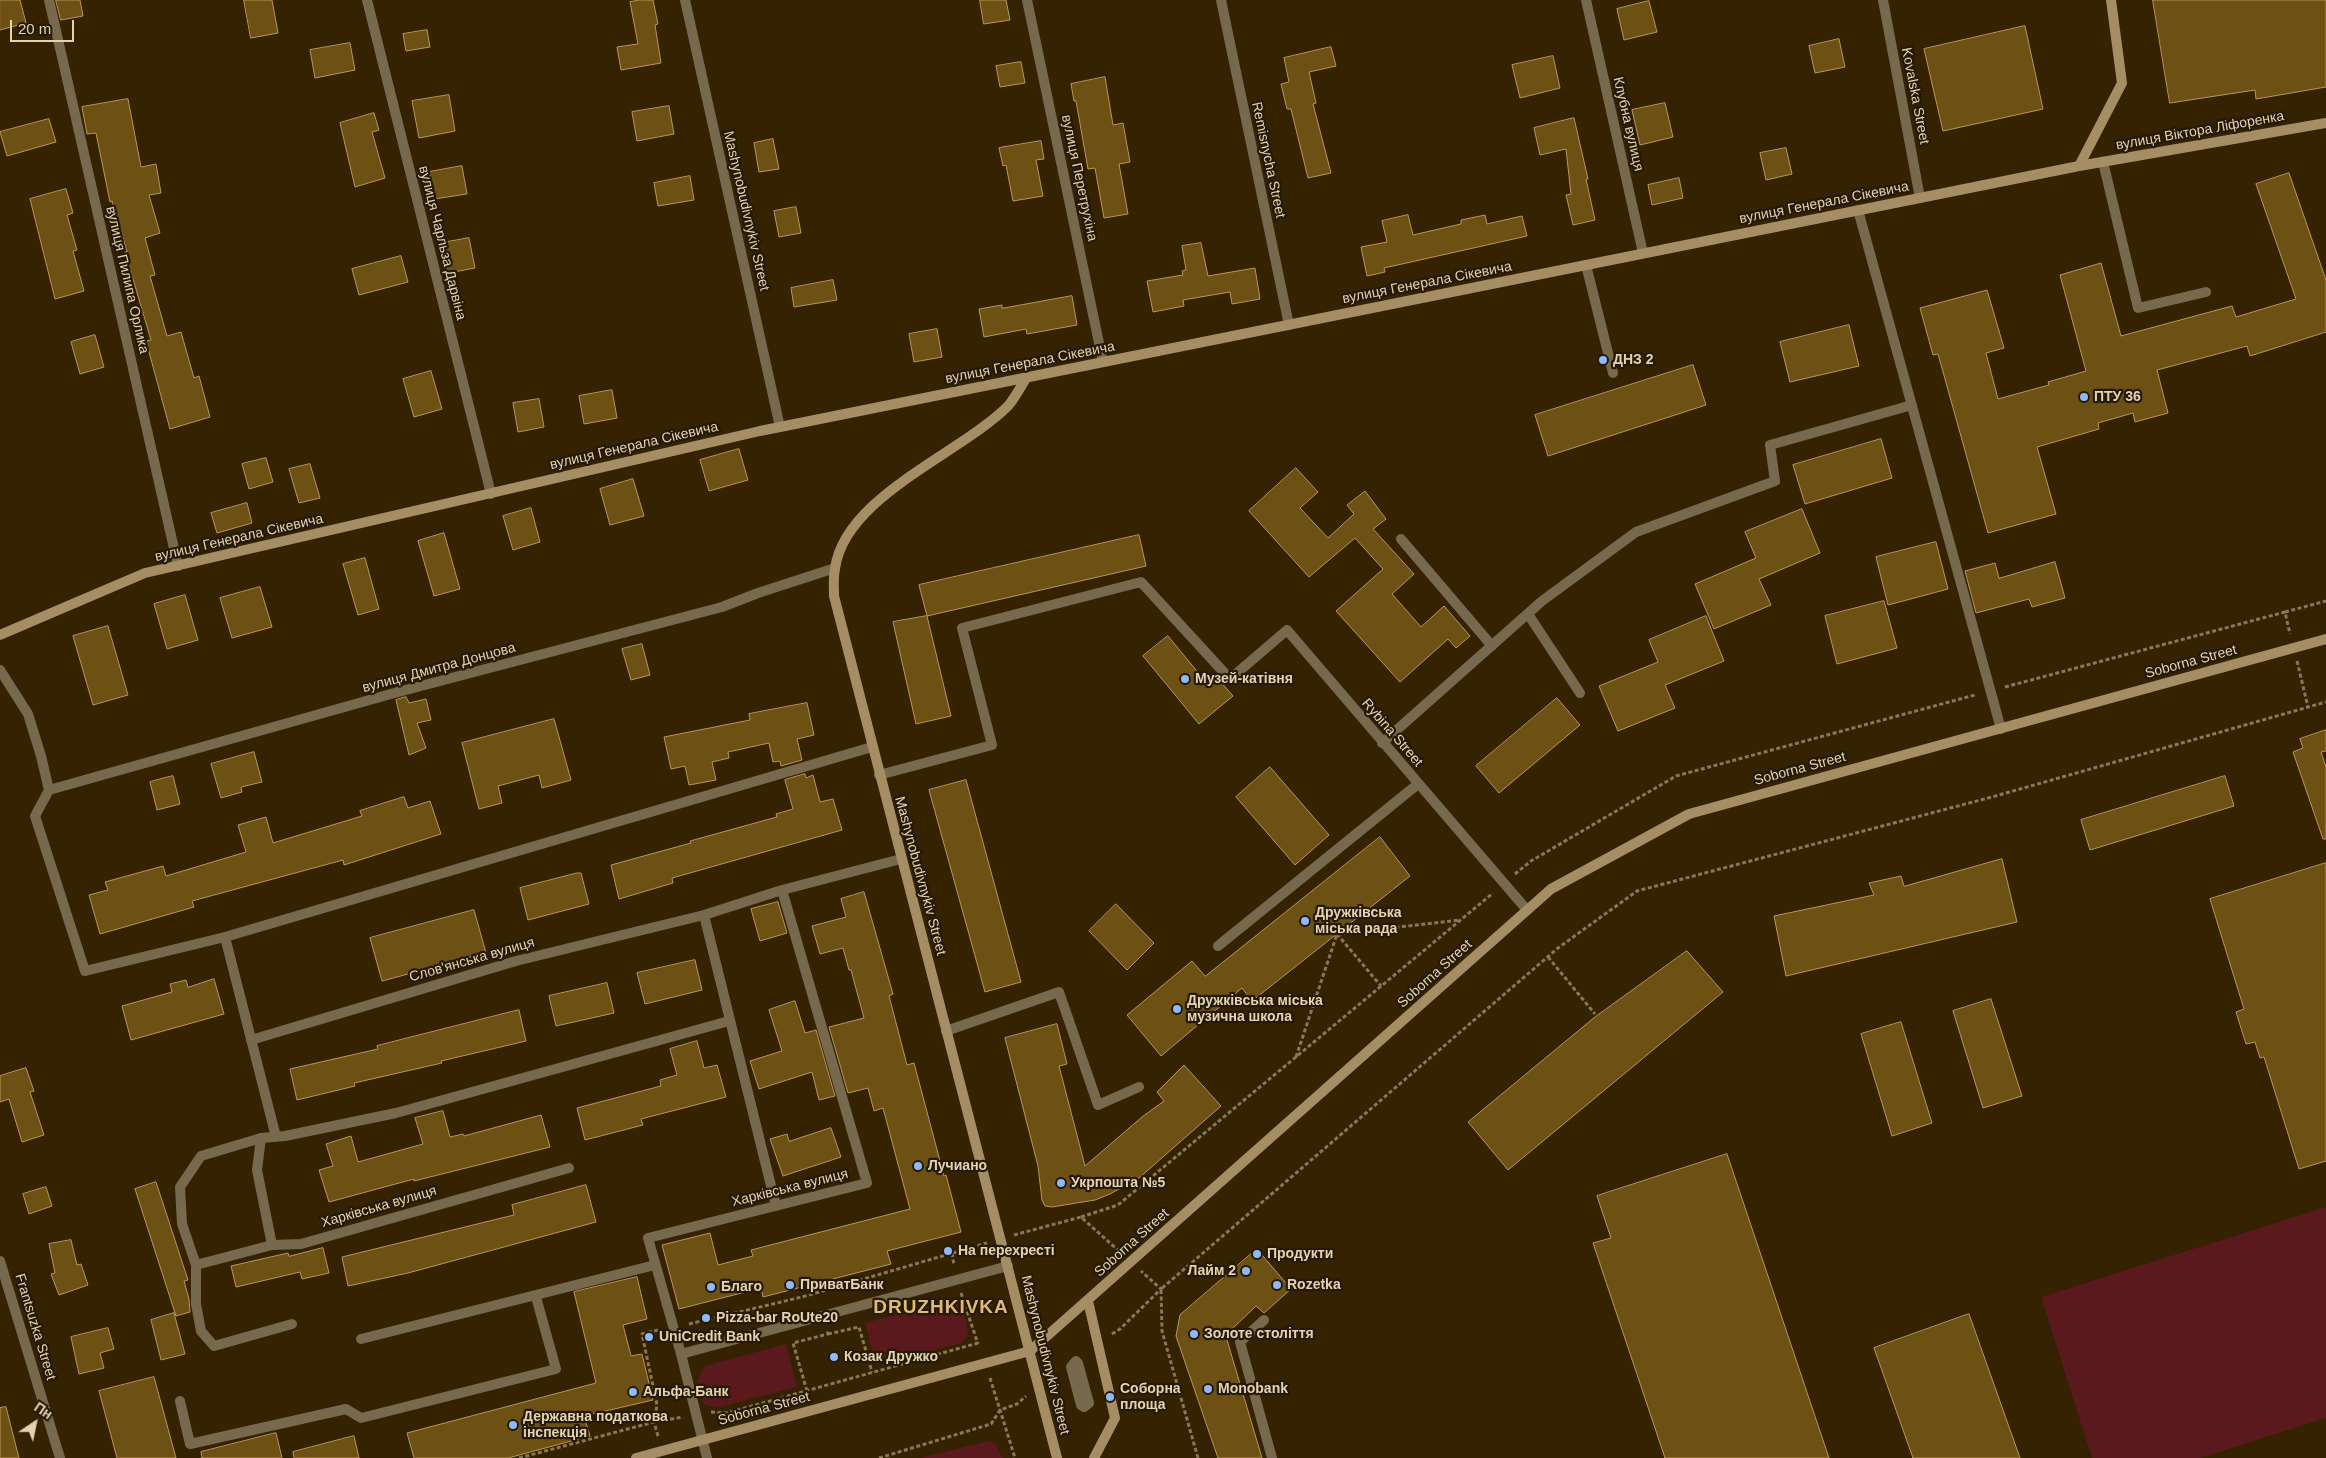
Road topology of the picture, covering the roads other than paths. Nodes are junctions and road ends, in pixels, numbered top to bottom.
1 (49, 0) edge
2 (367, 0) edge
3 (685, 0) edge
4 (1027, 0) edge
5 (1221, 0) edge
6 (1586, 0) edge
7 (1883, 0) edge
8 (2111, 0) edge
9 (2326, 123) edge
10 (2103, 162) junction
11 (2079, 166) junction
12 (1920, 198) junction
13 (1858, 210) junction
14 (1643, 253) junction
15 (1586, 265) junction
16 (2206, 292) dead end
17 (1289, 325) junction
18 (1103, 362) junction
19 (1613, 374) dead end
20 (1027, 377) junction
21 (1912, 405) junction
22 (780, 427) junction
23 (491, 494) junction
24 (1401, 539) dead end
25 (178, 566) junction
26 (835, 568) junction
27 (1528, 614) junction
28 (0, 635) edge
29 (2326, 639) edge
30 (1492, 646) junction
31 (0, 670) edge
32 (1580, 693) dead end
33 (2001, 728) junction
34 (1382, 743) junction
35 (872, 747) junction
36 (879, 775) junction
37 (1418, 784) junction
38 (49, 790) junction
39 (901, 859) junction
40 (782, 890) junction
41 (1527, 910) junction
42 (704, 915) junction
43 (225, 937) junction
44 (1218, 946) dead end
45 (729, 1021) junction
46 (946, 1031) junction
47 (251, 1040) junction
48 (1139, 1087) dead end
49 (276, 1137) junction
50 (261, 1138) junction
51 (569, 1168) dead end
52 (776, 1206) junction
53 (272, 1245) junction
54 (0, 1261) edge
55 (196, 1265) junction
56 (655, 1265) junction
57 (1008, 1266) junction
58 (536, 1297) junction
59 (1088, 1301) junction
60 (1264, 1320) dead end
61 (292, 1324) dead end
62 (361, 1339) dead end
63 (1030, 1352) junction
64 (681, 1354) junction
65 (180, 1401) dead end
66 (702, 1440) junction
67 (60, 1458) edge
68 (636, 1458) edge
69 (707, 1458) edge
70 (1057, 1458) edge
71 (1094, 1458) edge
72 (1272, 1458) edge

1 - 25 street, вулиця Пилипа Орлика
2 - 23 street, вулиця Чарльза Дарвіна
3 - 22 street, Mashynobudivnykiv Street
4 - 18 street, вулиця Перетрухіна
5 - 17 street, Remisnycha Street
6 - 14 street, Клубна вулиця
7 - 12 street, Kovalska Street
8 - 11 street
9 - 10 street, вулиця Віктора Ліфоренка
10 - 11 street, вулиця Віктора Ліфоренка
10 - 16 street
11 - 12 street, вулиця Генерала Сікевича
12 - 13 street, вулиця Генерала Сікевича
13 - 14 street, вулиця Генерала Сікевича
13 - 21 street
14 - 15 street, вулиця Генерала Сікевича
15 - 17 street, вулиця Генерала Сікевича
15 - 19 street
17 - 18 street, вулиця Генерала Сікевича
18 - 20 street, вулиця Генерала Сікевича
20 - 22 street, вулиця Генерала Сікевича
20 - 26 street, Mashynobudivnykiv Street
21 - 27 street
21 - 33 street
22 - 23 street, вулиця Генерала Сікевича
23 - 25 street, вулиця Генерала Сікевича
24 - 30 street
25 - 28 street, вулиця Генерала Сікевича
26 - 35 street, Mashynobudivnykiv Street
26 - 38 street, вулиця Дмитра Донцова
27 - 30 street
27 - 32 street
29 - 33 street, Soborna Street
30 - 34 street
31 - 38 street
33 - 41 street, Soborna Street
34 - 36 street, Rybina Street
34 - 37 street, Rybina Street
35 - 36 street, Mashynobudivnykiv Street
35 - 43 street
36 - 39 street, Mashynobudivnykiv Street
37 - 41 street, Rybina Street
37 - 44 street
38 - 43 street
39 - 40 street, Слов'янська вулиця
39 - 46 street, Mashynobudivnykiv Street
40 - 42 street, Слов'янська вулиця
40 - 52 street, Харківська вулиця
41 - 59 street, Soborna Street
42 - 45 street
42 - 47 street, Слов'янська вулиця
43 - 47 street
45 - 49 street
45 - 52 street
46 - 48 street
46 - 57 street, Mashynobudivnykiv Street
47 - 49 street
49 - 50 street
50 - 53 street
50 - 55 street
51 - 53 street, Харківська вулиця
52 - 56 street, Харківська вулиця
53 - 55 street, Харківська вулиця
54 - 67 street, Frantsuzka Street
55 - 61 street
56 - 58 street
56 - 64 street
57 - 63 street, Mashynobudivnykiv Street
57 - 64 street
58 - 62 street
58 - 65 street
59 - 63 street, Soborna Street
59 - 71 street
60 - 72 street
63 - 66 street, Soborna Street
63 - 70 street, Mashynobudivnykiv Street
64 - 66 street
66 - 68 street, Soborna Street
66 - 69 street

